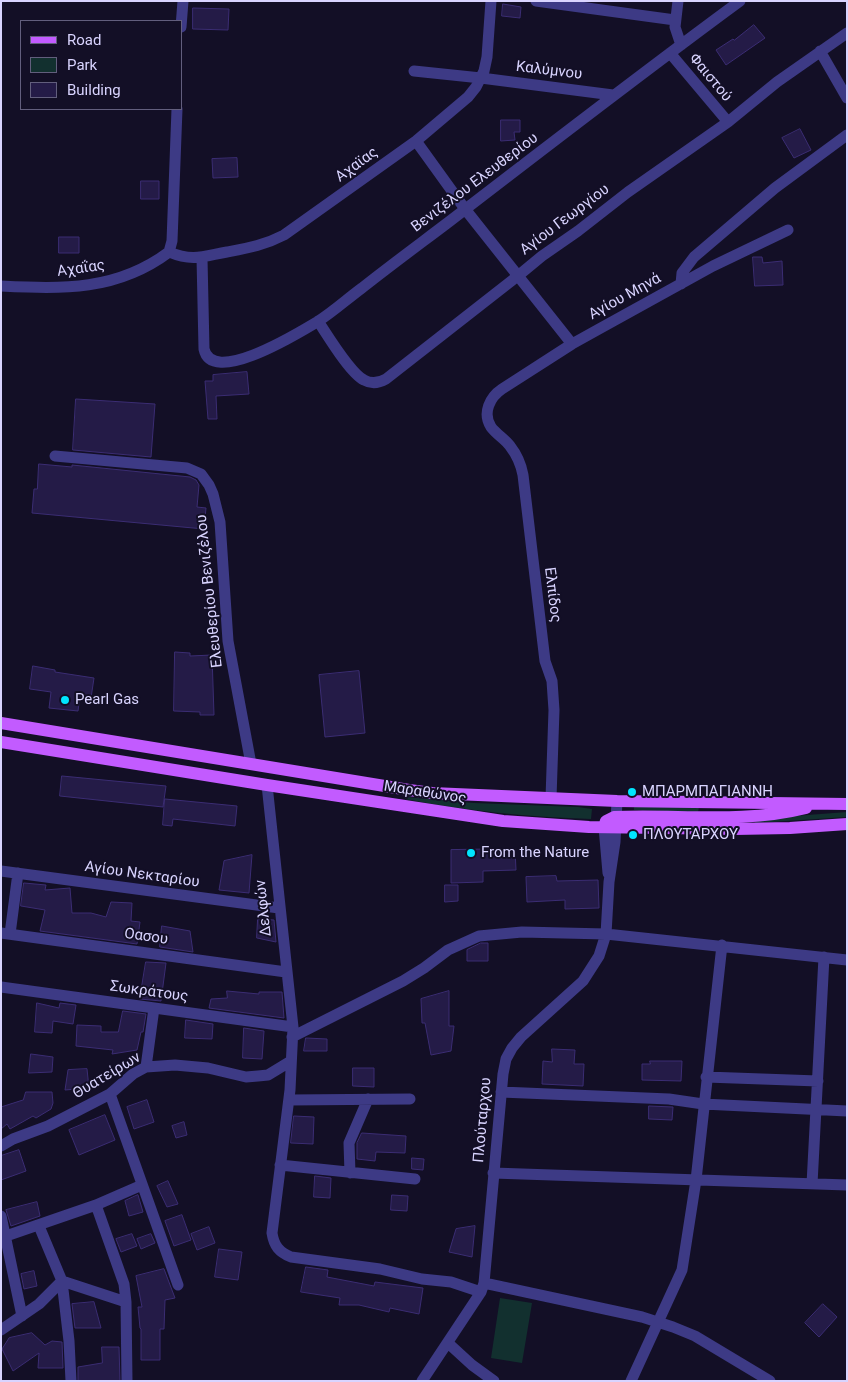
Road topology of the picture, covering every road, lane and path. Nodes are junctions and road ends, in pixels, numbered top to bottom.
1 (183, 1) edge
2 (491, 1) edge
3 (536, 1) edge
4 (678, 1) edge
5 (740, 1) edge
6 (182, 20) edge
7 (675, 20) junction
8 (847, 34) edge
9 (680, 45) junction
10 (820, 51) junction
11 (670, 53) junction
12 (414, 72) dead end
13 (481, 78) junction
14 (613, 95) junction
15 (847, 98) edge
16 (176, 110) edge
17 (728, 122) junction
18 (847, 135) edge
19 (416, 141) junction
20 (465, 209) junction
21 (788, 230) dead end
22 (165, 256) junction
23 (202, 258) junction
24 (519, 275) junction
25 (681, 284) junction
26 (1, 286) edge
27 (318, 321) junction
28 (572, 344) junction
29 (488, 407) joint
30 (55, 456) dead end
31 (1, 723) edge
32 (1, 742) edge
33 (251, 764) junction
34 (267, 785) junction
35 (551, 798) junction
36 (617, 801) junction
37 (822, 804) junction
38 (847, 804) edge
39 (612, 823) junction
40 (847, 824) edge
41 (1, 871) edge
42 (18, 873) junction
43 (279, 908) junction
44 (6, 933) edge
45 (606, 934) junction
46 (722, 946) junction
47 (824, 957) junction
48 (847, 960) edge
49 (286, 972) junction
50 (1, 986) edge
51 (154, 1008) junction
52 (292, 1032) junction
53 (291, 1061) junction
54 (146, 1066) junction
55 (706, 1077) junction
56 (818, 1081) junction
57 (502, 1092) junction
58 (110, 1094) junction
59 (368, 1099) junction
60 (410, 1099) dead end
61 (289, 1100) junction
62 (703, 1104) junction
63 (816, 1110) junction
64 (847, 1111) edge
65 (1, 1146) edge
66 (280, 1166) junction
67 (350, 1173) junction
68 (494, 1174) junction
69 (415, 1179) dead end
70 (696, 1180) junction
71 (812, 1184) junction
72 (142, 1185) junction
73 (847, 1185) edge
74 (96, 1205) junction
75 (1, 1216) edge
76 (40, 1226) junction
77 (6, 1236) junction
78 (62, 1282) junction
79 (178, 1285) dead end
80 (483, 1288) junction
81 (126, 1302) junction
82 (22, 1316) junction
83 (659, 1322) junction
84 (1, 1330) edge
85 (448, 1342) junction
86 (71, 1381) edge
87 (127, 1381) edge
88 (422, 1381) edge
89 (494, 1381) edge
90 (631, 1381) edge
91 (770, 1381) edge

1 - 6 street
2 - 13 street, Αχαϊας
3 - 7 street
4 - 7 street, Φαιστού
5 - 9 street, Βενιζέλου Ελευθερίου
7 - 9 street, Φαιστού
8 - 10 street, Αγίου Γεωργίου
9 - 11 street, Βενιζέλου Ελευθερίου
10 - 15 street
10 - 17 street, Αγίου Γεωργίου
11 - 14 street, Βενιζέλου Ελευθερίου
11 - 17 street, Φαιστού
12 - 13 street, Καλύμνου
13 - 14 street, Καλύμνου
13 - 19 street, Αχαϊας
14 - 20 street, Βενιζέλου Ελευθερίου
16 - 22 street
17 - 24 street, Αγίου Γεωργίου
18 - 25 street
19 - 20 street
19 - 23 street, Αχαϊας
20 - 24 street
20 - 27 street, Βενιζέλου Ελευθερίου
21 - 25 street, Αγίου Μηνά
22 - 23 street, Αχαϊας
22 - 26 street, Αχαΐας
23 - 27 street, Βενιζέλου Ελευθερίου
24 - 27 street, Αγίου Γεωργίου
24 - 28 street
25 - 28 street, Αγίου Μηνά
28 - 29 street, Αγίου Μηνά
29 - 35 street, Ελπίδος
30 - 33 street, Ελευθερίου Βενιζέλου
31 - 33 main road, Μαραθώνος
32 - 34 main road, Μαραθώνος
33 - 35 main road, Μαραθώνος
34 - 39 main road, Μαραθώνος
34 - 43 street, Δελφών
35 - 36 main road, Μαραθώνος
36 - 37 main road, Μαραθώνος
36 - 39 street, Πλούταρχου
37 - 38 main road, Μαραθώνος
37 - 39 main road
39 - 40 main road, Μαραθώνος
39 - 45 street, Πλούταρχου
41 - 42 street, Αγίου Νεκταρίου
42 - 43 street, Αγίου Νεκταρίου
42 - 44 street
43 - 49 street, Δελφών
44 - 49 street, Οασου
45 - 46 street
45 - 52 street
45 - 57 street, Πλούταρχου
46 - 47 street
46 - 55 street
47 - 48 street
47 - 56 street
49 - 52 street, Δελφών
50 - 51 street, Σωκράτους
51 - 52 street, Σωκράτους
51 - 54 street
52 - 53 street, Δελφών
53 - 54 street, Θυατείρων
53 - 61 street, Δελφών
54 - 58 street, Θυατείρων
55 - 56 street
55 - 62 street
56 - 63 street
57 - 62 street
57 - 68 street, Πλούταρχου
58 - 65 street, Θυατείρων
58 - 72 street
59 - 60 street
59 - 61 street
59 - 67 street
61 - 66 street, Δελφών
62 - 63 street
62 - 70 street
63 - 64 street
63 - 71 street
66 - 67 street
66 - 80 street, Δελφών
67 - 69 street
68 - 70 street
68 - 80 street, Πλούταρχου
70 - 71 street
70 - 83 street
71 - 73 street
72 - 74 street
72 - 79 street
74 - 76 street
74 - 81 street
75 - 77 street
76 - 77 street
76 - 78 street
77 - 82 street
78 - 81 street
78 - 82 street
78 - 86 street
80 - 83 street, Δελφών
80 - 85 street, Πλούταρχου
81 - 87 street
82 - 84 street
83 - 90 street
83 - 91 street, Δελφών
85 - 88 street, Πλούταρχου
85 - 89 street

